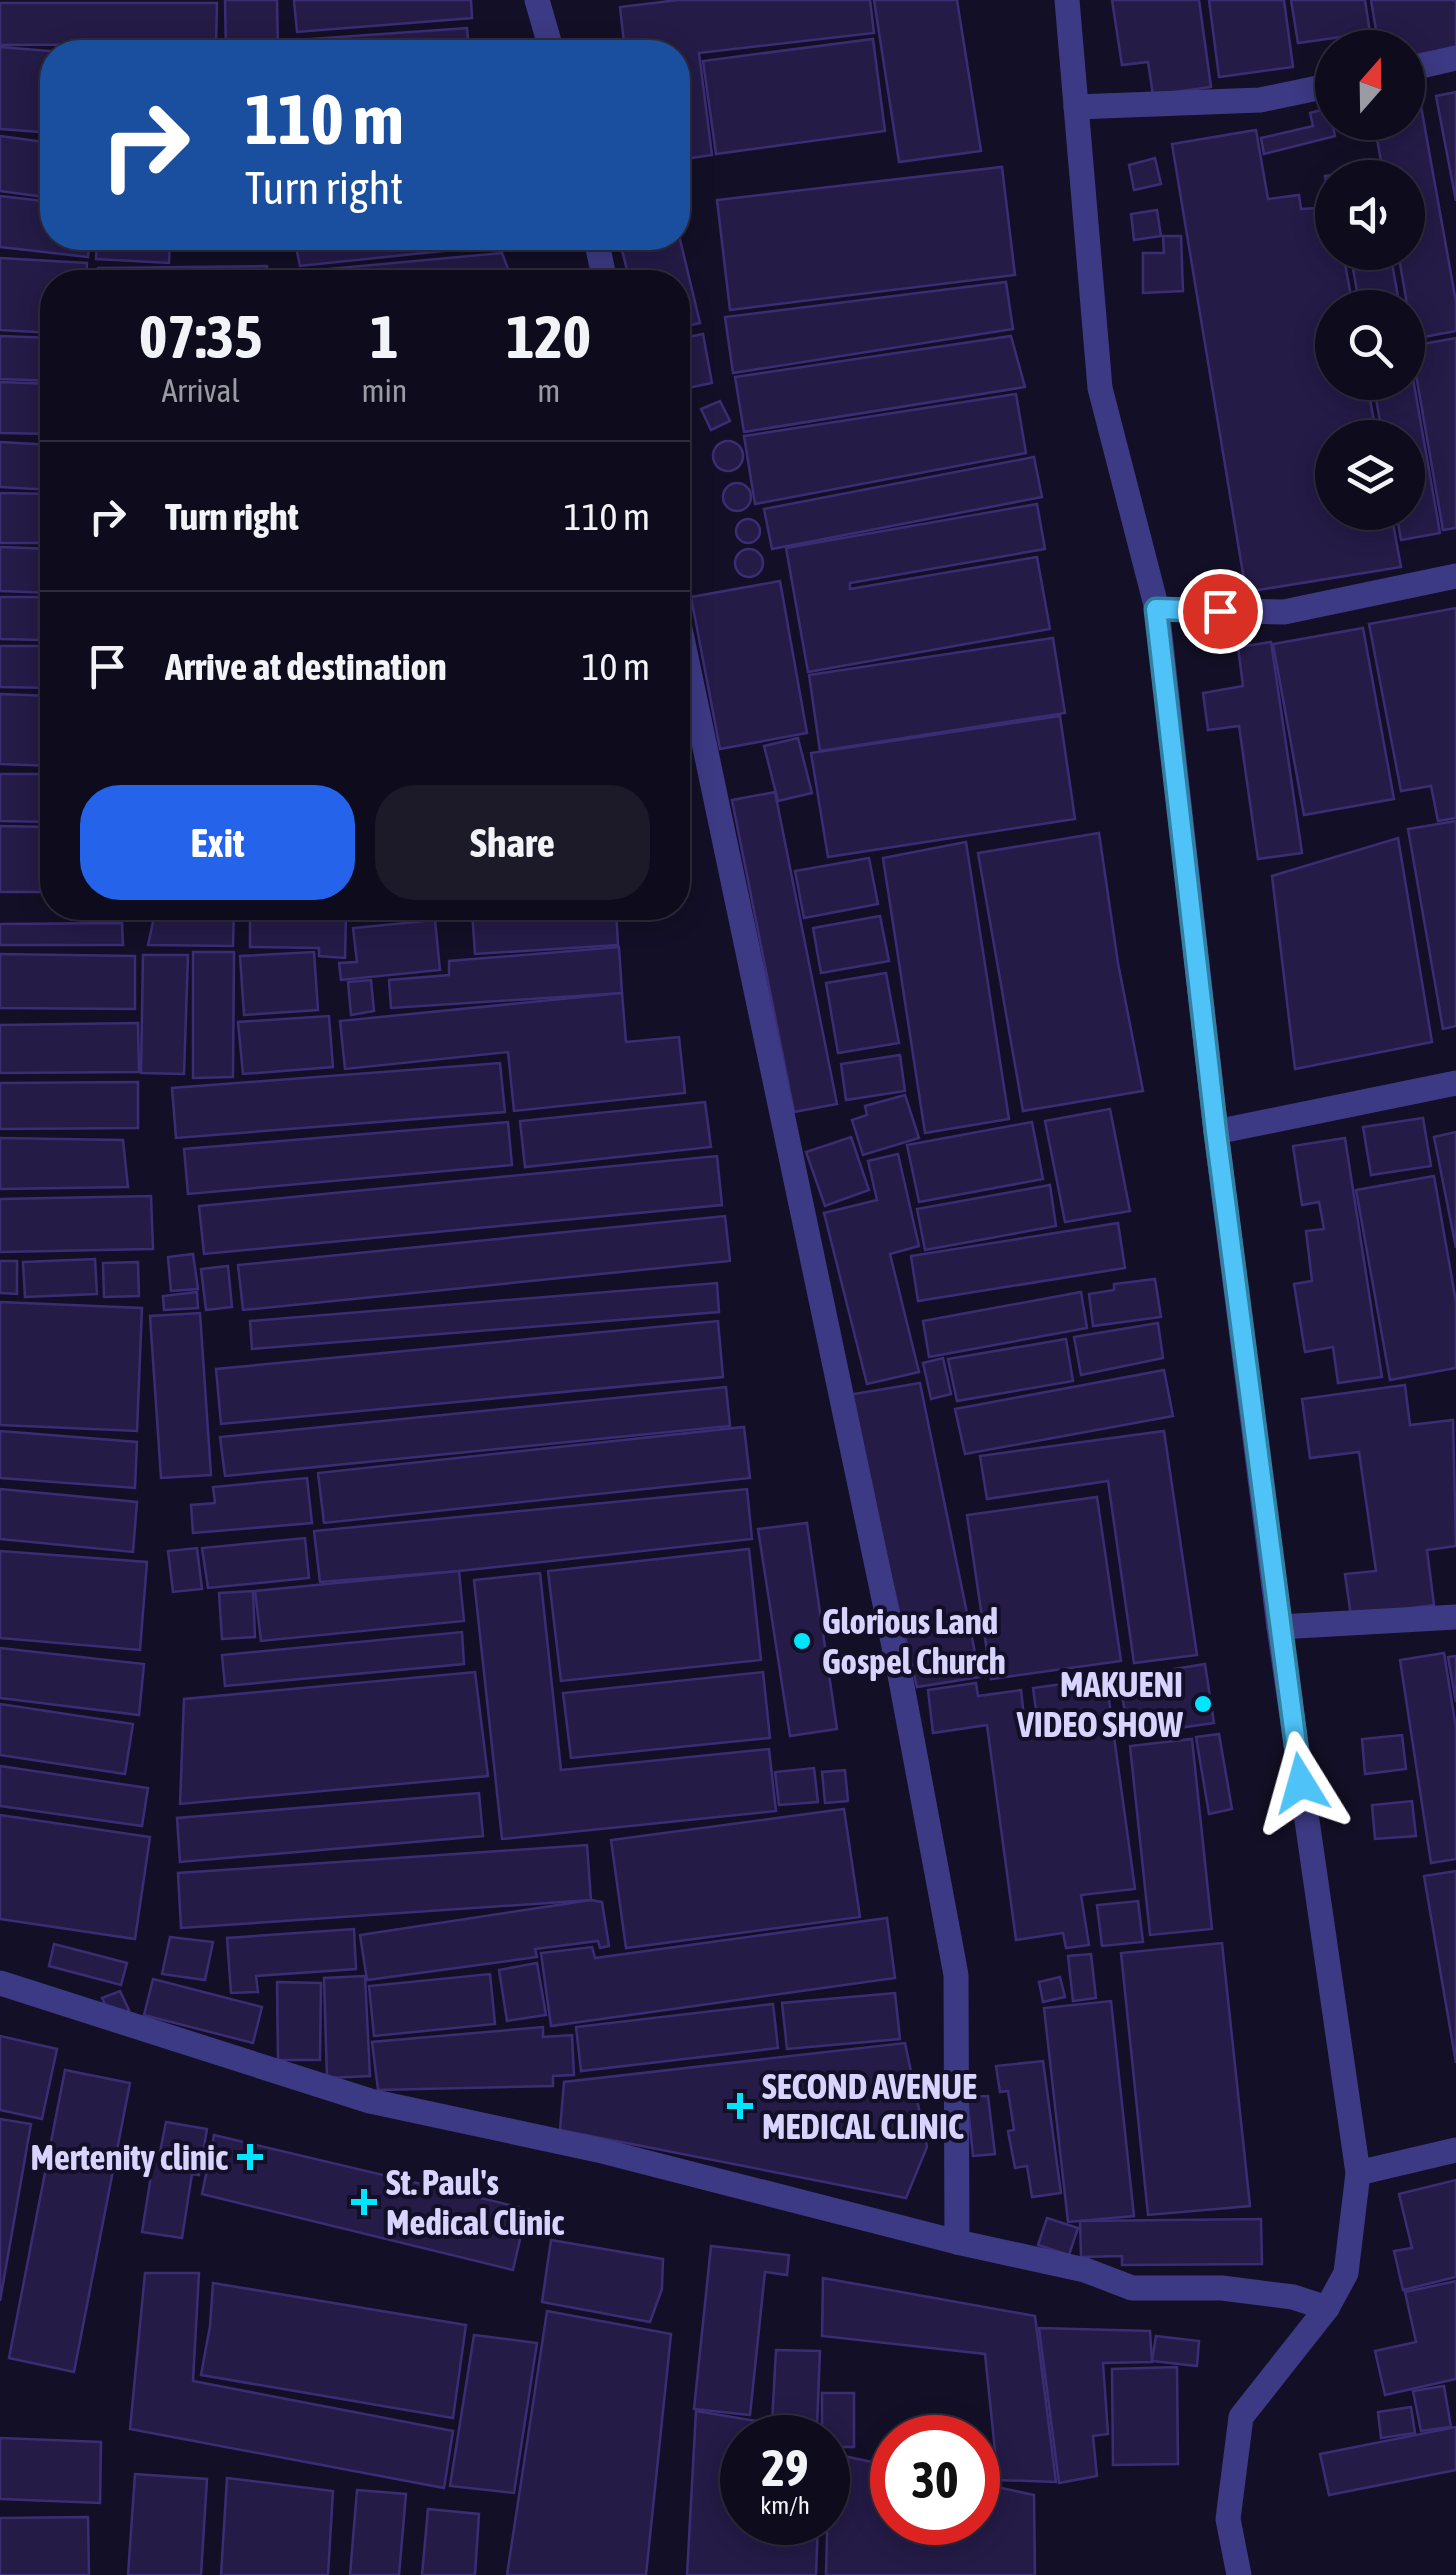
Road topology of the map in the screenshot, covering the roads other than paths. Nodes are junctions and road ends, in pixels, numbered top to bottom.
1 (537, 0) edge
2 (1067, 0) edge
3 (549, 40) edge
4 (1456, 58) edge
5 (1425, 64) edge
6 (1315, 88) edge
7 (1076, 107) junction
8 (1456, 576) edge
9 (1156, 609) junction
10 (690, 676) edge
11 (1456, 1083) edge
12 (1216, 1132) junction
13 (1456, 1617) edge
14 (1279, 1627) junction
15 (0, 1983) edge
16 (1456, 2150) edge
17 (1358, 2173) junction
18 (958, 2242) junction
19 (1327, 2308) junction
20 (1239, 2575) edge

1 - 3 street
2 - 7 street
4 - 5 street
6 - 7 street
7 - 9 street
8 - 9 street
9 - 12 street
10 - 18 street
11 - 12 street
12 - 14 street
13 - 14 street
14 - 17 street
15 - 18 street
16 - 17 street
17 - 19 street
18 - 19 street
19 - 20 street

